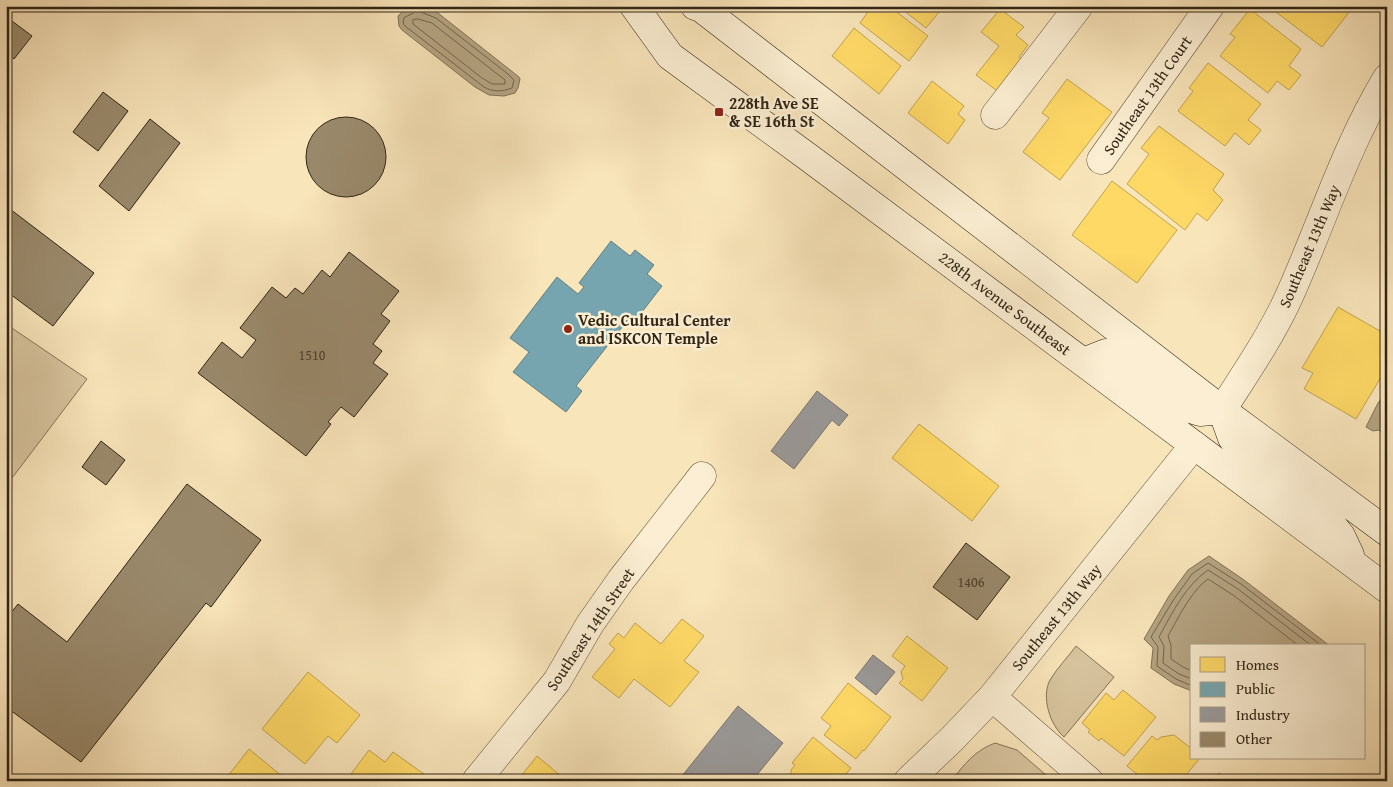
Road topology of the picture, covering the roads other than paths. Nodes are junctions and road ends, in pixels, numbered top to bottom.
1 (634, 6) edge
2 (695, 6) edge
3 (1079, 6) edge
4 (1210, 6) edge
5 (1387, 78) edge
6 (995, 115) dead end
7 (1101, 160) dead end
8 (1083, 362) junction
9 (1222, 410) junction
10 (1194, 445) junction
11 (702, 476) dead end
12 (1387, 532) edge
13 (1354, 565) junction
14 (1387, 589) edge
15 (992, 697) junction
16 (476, 781) edge
17 (908, 781) edge
18 (1089, 781) edge

1 - 8 main road, 228th Avenue Southeast
2 - 9 main road
3 - 6 main road
4 - 7 main road, Southeast 13th Court
5 - 9 main road, Southeast 13th Way
8 - 9 main road
8 - 10 main road, 228th Avenue Southeast
9 - 12 main road
9 - 13 main road
10 - 13 main road, 228th Avenue Southeast
10 - 15 main road, Southeast 13th Way
11 - 16 main road, Southeast 14th Street
13 - 14 main road, 228th Avenue Southeast
15 - 17 main road, Southeast 13th Way
15 - 18 main road

